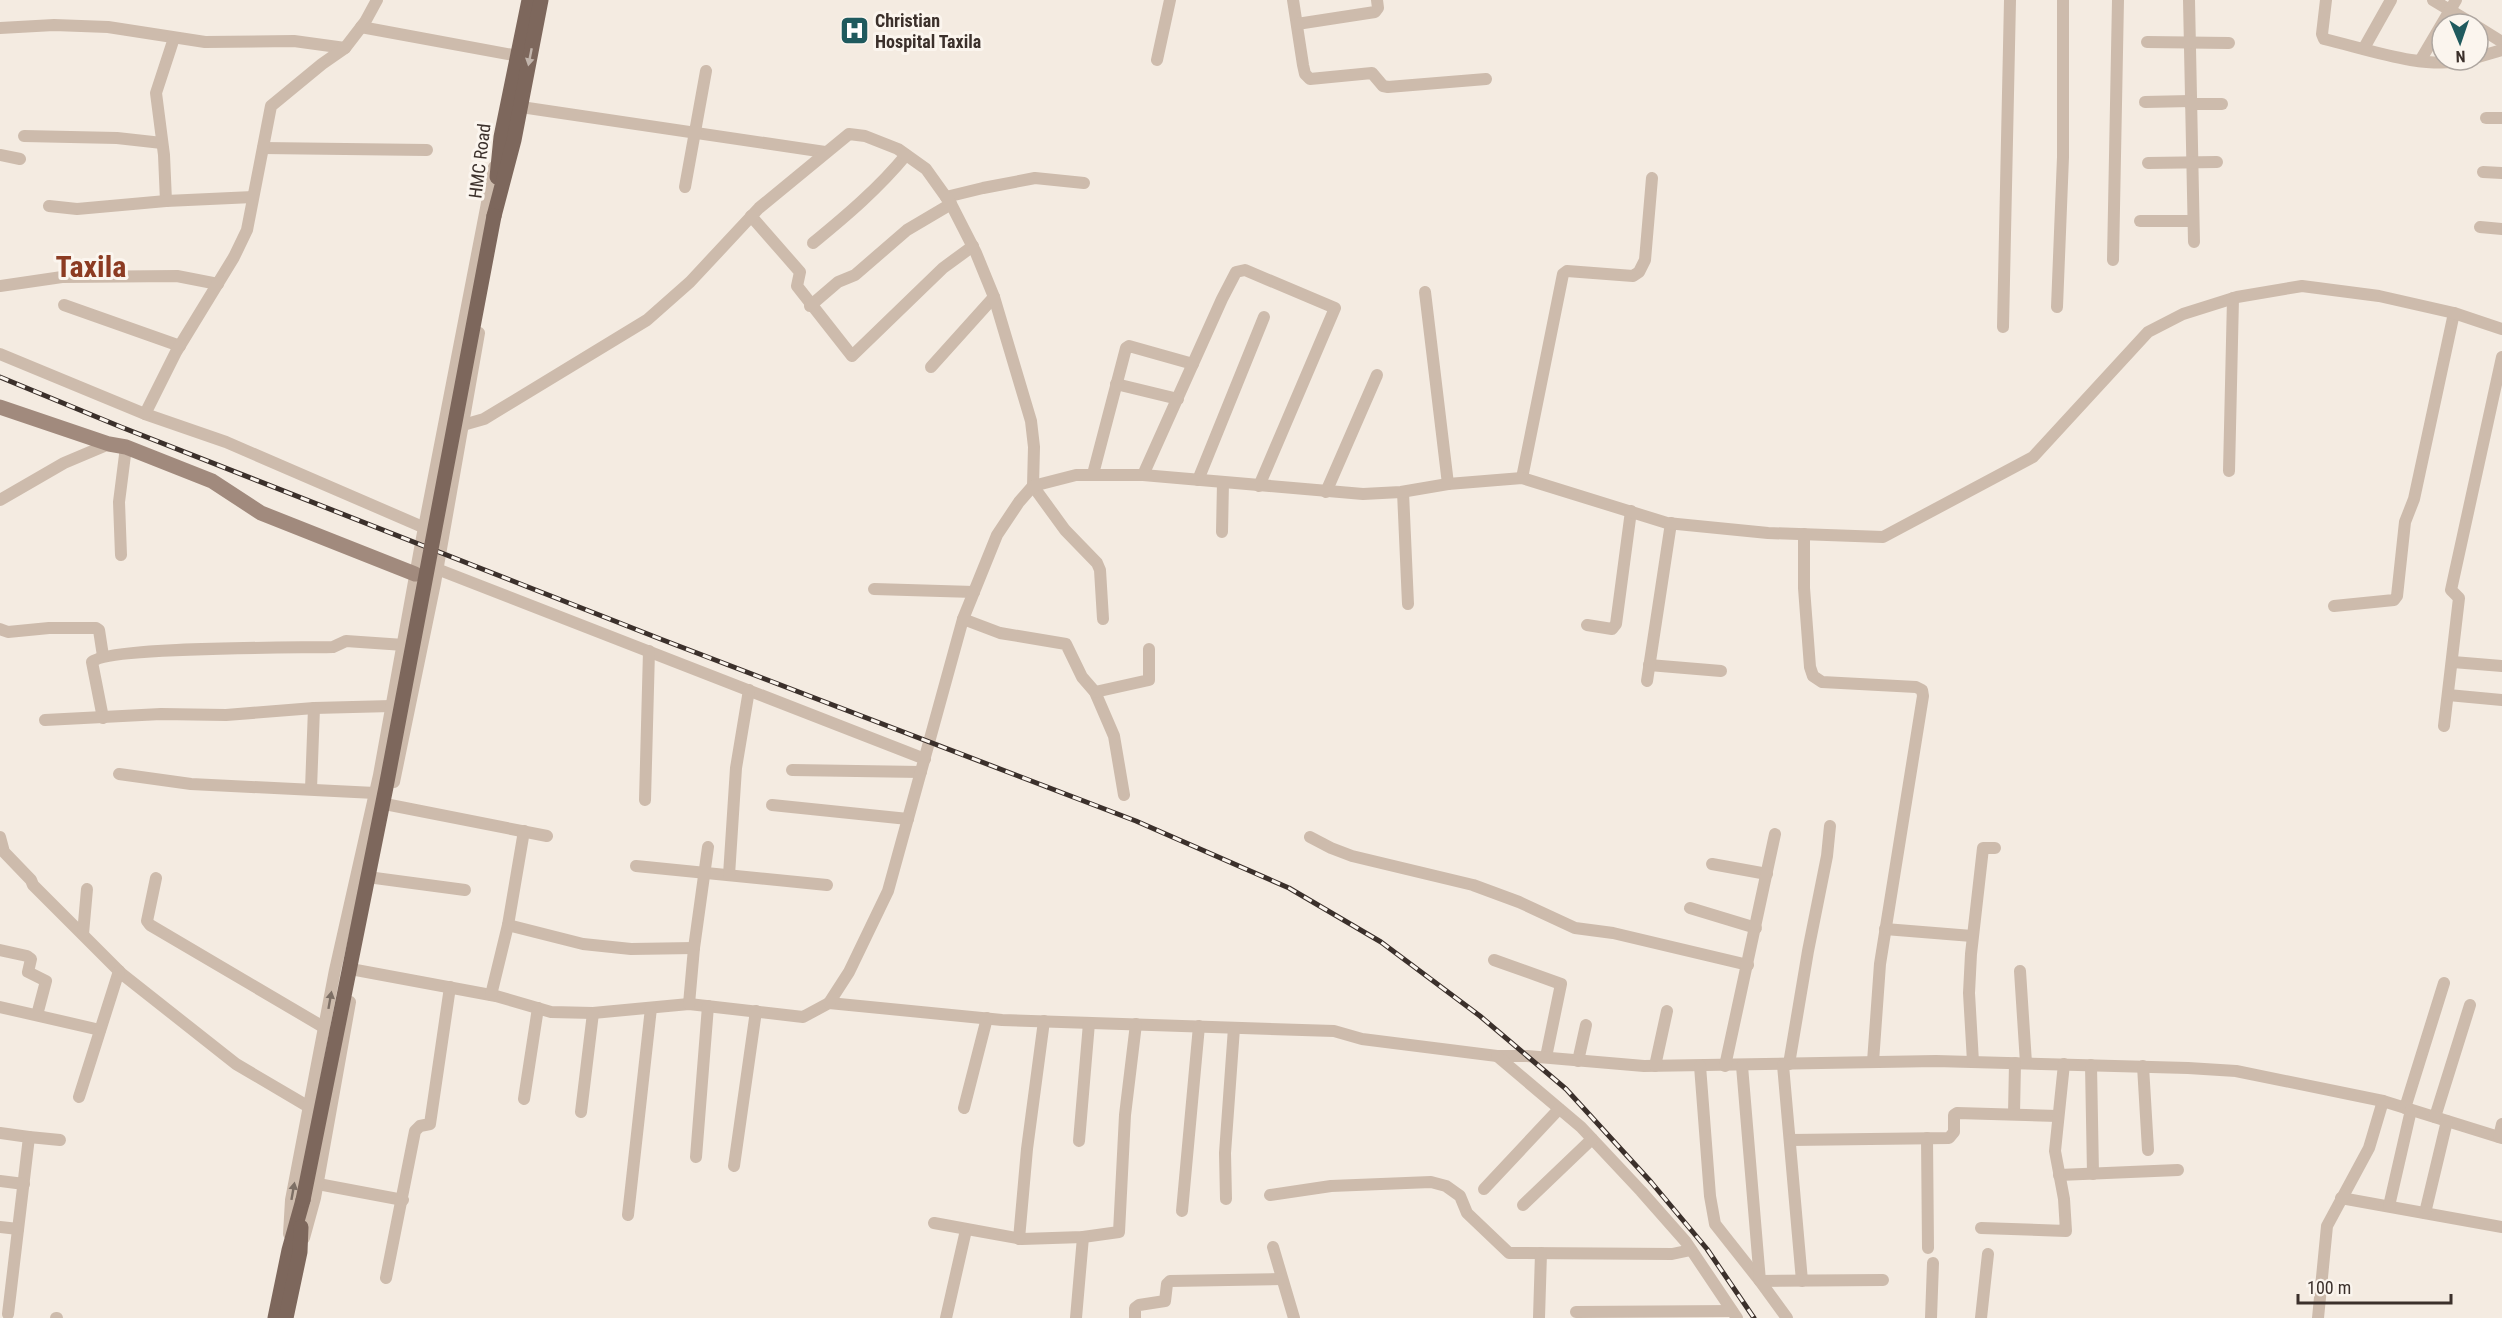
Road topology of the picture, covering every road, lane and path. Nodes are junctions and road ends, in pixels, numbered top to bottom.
1 (377, 0) edge
2 (529, 0) edge
3 (542, 0) edge
4 (1170, 0) edge
5 (1293, 0) edge
6 (1377, 0) edge
7 (2010, 0) edge
8 (2063, 0) edge
9 (2118, 0) edge
10 (2189, 0) edge
11 (2326, 0) edge
12 (2391, 0) edge
13 (2433, 0) edge
14 (2453, 5) edge
15 (1297, 24) junction
16 (361, 27) junction
17 (0, 28) edge
18 (174, 38) junction
19 (2190, 41) junction
20 (2147, 42) dead end
21 (2229, 43) dead end
22 (345, 48) junction
23 (2364, 48) junction
24 (518, 56) junction
25 (1157, 60) dead end
26 (2420, 61) junction
27 (2430, 62) edge
28 (706, 71) dead end
29 (1486, 79) dead end
30 (2145, 102) dead end
31 (2190, 103) junction
32 (2222, 104) dead end
33 (521, 107) junction
34 (2486, 118) dead end
35 (2502, 118) edge
36 (695, 133) junction
37 (24, 136) dead end
38 (507, 138) junction
39 (162, 143) junction
40 (263, 148) junction
41 (427, 150) dead end
42 (825, 152) junction
43 (0, 155) edge
44 (906, 155) junction
45 (20, 159) dead end
46 (2191, 162) junction
47 (2217, 162) dead end
48 (2148, 163) dead end
49 (2483, 172) dead end
50 (2502, 173) edge
51 (1652, 178) dead end
52 (1084, 183) dead end
53 (686, 187) dead end
54 (253, 197) junction
55 (166, 201) junction
56 (949, 201) junction
57 (49, 206) dead end
58 (751, 216) junction
59 (2140, 221) dead end
60 (2193, 221) junction
61 (2480, 227) dead end
62 (2502, 229) edge
63 (2194, 242) dead end
64 (813, 243) dead end
65 (972, 246) junction
66 (2113, 260) dead end
67 (218, 284) junction
68 (0, 286) edge
69 (1425, 292) dead end
70 (994, 297) junction
71 (2233, 298) junction
72 (64, 305) dead end
73 (810, 306) junction
74 (2058, 307) dead end
75 (2454, 313) junction
76 (1264, 317) dead end
77 (2003, 327) dead end
78 (2502, 329) edge
79 (180, 346) junction
80 (0, 354) edge
81 (2502, 357) edge
82 (1193, 364) junction
83 (932, 367) dead end
84 (1377, 375) dead end
85 (1116, 384) junction
86 (1178, 399) junction
87 (0, 406) edge
88 (145, 414) junction
89 (463, 426) junction
90 (109, 444) junction
91 (126, 447) junction
92 (2229, 471) dead end
93 (1093, 474) junction
94 (1143, 475) junction
95 (1522, 478) junction
96 (1198, 480) junction
97 (1223, 482) junction
98 (1448, 484) junction
99 (1033, 486) junction
100 (1259, 486) junction
101 (1326, 492) junction
102 (1403, 492) junction
103 (0, 500) edge
104 (1631, 511) junction
105 (1671, 523) junction
106 (424, 528) junction
107 (1222, 532) dead end
108 (1804, 534) junction
109 (121, 555) dead end
110 (437, 569) junction
111 (415, 574) junction
112 (435, 583) junction
113 (874, 589) dead end
114 (974, 592) junction
115 (1408, 604) dead end
116 (2334, 606) dead end
117 (963, 619) junction
118 (1103, 619) dead end
119 (1587, 625) dead end
120 (0, 629) edge
121 (404, 645) junction
122 (1149, 649) dead end
123 (649, 651) junction
124 (103, 656) junction
125 (2453, 662) junction
126 (1649, 664) junction
127 (2502, 666) edge
128 (1721, 671) dead end
129 (1647, 681) dead end
130 (749, 690) junction
131 (1095, 692) junction
132 (2448, 695) junction
133 (2502, 700) edge
134 (392, 706) junction
135 (314, 708) junction
136 (103, 718) junction
137 (45, 720) dead end
138 (2444, 726) dead end
139 (925, 759) junction
140 (792, 770) dead end
141 (921, 772) junction
142 (119, 774) dead end
143 (311, 789) junction
144 (375, 793) junction
145 (1124, 795) dead end
146 (645, 801) dead end
147 (390, 805) junction
148 (772, 805) dead end
149 (908, 819) junction
150 (1830, 826) dead end
151 (524, 831) junction
152 (1775, 834) dead end
153 (547, 836) dead end
154 (0, 837) edge
155 (1310, 837) dead end
156 (708, 847) dead end
157 (1995, 848) dead end
158 (1712, 864) dead end
159 (636, 866) dead end
160 (705, 874) junction
161 (1767, 874) junction
162 (729, 875) junction
163 (156, 878) dead end
164 (375, 878) junction
165 (827, 885) dead end
166 (87, 889) dead end
167 (465, 890) dead end
168 (1690, 908) dead end
169 (508, 926) junction
170 (1756, 928) junction
171 (1885, 929) junction
172 (83, 934) junction
173 (1972, 936) junction
174 (694, 948) junction
175 (0, 950) edge
176 (1494, 960) dead end
177 (1748, 965) junction
178 (356, 970) junction
179 (119, 971) junction
180 (2020, 971) dead end
181 (2444, 983) dead end
182 (450, 987) junction
183 (491, 995) junction
184 (829, 1003) junction
185 (689, 1004) junction
186 (2470, 1005) dead end
187 (708, 1006) junction
188 (0, 1007) edge
189 (538, 1008) junction
190 (651, 1008) junction
191 (756, 1011) junction
192 (1667, 1011) dead end
193 (593, 1014) junction
194 (37, 1015) junction
195 (987, 1018) junction
196 (1044, 1021) junction
197 (1089, 1023) junction
198 (1136, 1024) junction
199 (1586, 1025) dead end
200 (1199, 1026) junction
201 (325, 1028) junction
202 (1234, 1028) junction
203 (100, 1030) junction
204 (1497, 1056) junction
205 (1546, 1057) junction
206 (1578, 1061) junction
207 (1873, 1062) junction
208 (1973, 1062) junction
209 (2020, 1063) junction
210 (2064, 1064) junction
211 (1786, 1065) junction
212 (2091, 1065) junction
213 (1655, 1066) junction
214 (1700, 1066) junction
215 (1725, 1066) junction
216 (1742, 1066) junction
217 (2143, 1066) junction
218 (79, 1096) dead end
219 (524, 1099) dead end
220 (2383, 1101) junction
221 (309, 1107) junction
222 (964, 1108) dead end
223 (1559, 1109) junction
224 (2408, 1109) junction
225 (581, 1112) dead end
226 (2014, 1114) junction
227 (2057, 1116) junction
228 (2435, 1117) junction
229 (2447, 1121) junction
230 (2502, 1124) edge
231 (0, 1134) edge
232 (29, 1137) junction
233 (1927, 1138) junction
234 (2501, 1138) edge
235 (1592, 1139) junction
236 (60, 1140) dead end
237 (1791, 1140) junction
238 (1079, 1141) dead end
239 (2148, 1150) dead end
240 (696, 1157) dead end
241 (734, 1166) dead end
242 (2178, 1170) dead end
243 (2093, 1174) junction
244 (2059, 1175) junction
245 (0, 1181) edge
246 (24, 1184) junction
247 (318, 1184) junction
248 (1484, 1189) dead end
249 (1270, 1195) dead end
250 (2341, 1198) junction
251 (1226, 1199) dead end
252 (403, 1200) junction
253 (1523, 1205) dead end
254 (2389, 1206) junction
255 (1182, 1211) dead end
256 (2425, 1213) junction
257 (628, 1215) dead end
258 (934, 1223) dead end
259 (0, 1227) edge
260 (2502, 1227) edge
261 (1981, 1228) dead end
262 (18, 1229) junction
263 (966, 1230) junction
264 (1083, 1237) junction
265 (1019, 1239) junction
266 (1273, 1247) dead end
267 (1928, 1248) dead end
268 (1690, 1250) junction
269 (294, 1251) junction
270 (1541, 1253) junction
271 (1988, 1254) dead end
272 (1933, 1263) dead end
273 (386, 1278) dead end
274 (1281, 1279) junction
275 (1883, 1280) dead end
276 (1760, 1281) junction
277 (1802, 1281) junction
278 (1576, 1312) dead end
279 (8, 1314) dead end
280 (1734, 1314) edge
281 (275, 1318) edge
282 (286, 1318) edge
283 (946, 1318) edge
284 (1076, 1318) edge
285 (1135, 1318) edge
286 (1294, 1318) edge
287 (1539, 1318) edge
288 (1787, 1318) edge
289 (1930, 1318) edge
290 (1981, 1318) edge
291 (2318, 1318) edge

1 - 16 street
2 - 24 main road, HMC Road
3 -> 33 main road, HMC Road
4 - 25 street
5 - 15 street
6 - 15 street
7 - 77 street
8 - 74 street
9 - 66 street
10 - 19 street
11 - 23 street
12 - 23 street
13 - 14 street
14 - 26 street
15 - 29 street
16 - 22 street
16 - 24 street
17 - 18 street
18 - 22 street
18 - 39 street
19 - 20 street
19 - 21 street
19 - 31 street
22 - 40 street
23 - 26 street
24 - 38 main road, HMC Road
26 - 27 street
28 - 36 street
30 - 31 street
31 - 32 street
31 - 46 street
33 - 36 street
33 - 38 main road, HMC Road
34 - 35 street
36 - 42 street
36 - 53 street
37 - 39 street
38 - 89 street
38 - 106 street
38 - 269 main road, HMC Road, bridge
39 - 55 street
40 - 41 street
40 - 54 street
42 - 44 street
42 - 58 street
43 - 45 street
44 - 56 street
44 - 64 street
46 - 47 street
46 - 48 street
46 - 60 street
49 - 50 street
51 - 95 street
52 - 56 street
54 - 55 street
54 - 67 street
55 - 57 street
56 - 65 street
56 - 73 street
58 - 73 street
58 - 89 street
59 - 60 street
60 - 63 street
61 - 62 street
65 - 70 street
65 - 73 street
67 - 68 street
67 - 79 street
69 - 98 street
70 - 83 street
70 - 99 street
71 - 75 street
71 - 92 street
71 - 108 street
72 - 79 street
75 - 78 street
75 - 116 street
76 - 96 street
79 - 88 street
80 - 88 street
81 - 125 street
82 - 85 street
82 - 86 street
82 - 100 street
84 - 101 street
85 - 86 street
85 - 93 street
86 - 94 street
87 - 90 street
88 - 106 street
89 - 110 street
90 - 91 street
90 - 103 street
91 - 109 street
91 - 111 street
93 - 94 street
93 - 99 street
94 - 96 street
95 - 98 street
95 - 104 street
96 - 97 street
97 - 100 street
97 - 107 street
98 - 102 street
99 - 114 street
99 - 118 street
100 - 101 street
101 - 102 street
102 - 115 street
104 - 105 street
104 - 119 street
105 - 108 street
105 - 126 street
106 - 111 street
108 - 171 street
110 - 112 street
110 - 123 street
111 - 112 street
111 - 121 street
112 - 147 street
113 - 114 street
114 - 117 street
117 - 131 street
117 - 139 street
120 - 124 street
121 - 124 street
121 - 134 street
122 - 131 street
123 - 130 street
123 - 146 street
124 - 136 street
125 - 127 street
125 - 132 street
126 - 128 street
126 - 129 street
130 - 139 street
130 - 162 street
131 - 145 street
132 - 133 street
132 - 138 street
134 - 135 street
134 - 144 street
135 - 136 street
135 - 143 street
136 - 137 street
139 - 141 street
140 - 141 street
141 - 149 street
142 - 143 street
143 - 144 street
201 -> 144 street
147 - 151 street
147 - 164 street
148 - 149 street
149 - 184 street
150 - 211 street
151 - 153 street
151 - 169 street
152 - 161 street
154 - 172 street
155 - 177 street
156 - 160 street
157 - 173 street
158 - 161 street
159 - 160 street
160 - 162 street
160 - 174 street
161 - 170 street
162 - 165 street
163 - 201 street
164 - 167 street
164 - 178 street
166 - 172 street
168 - 170 street
169 - 174 street
169 - 183 street
170 - 177 street
171 - 173 street
171 - 207 street
172 - 179 street
173 - 208 street
174 - 185 street
175 - 194 street
176 - 205 street
177 - 215 street
178 - 182 street
178 - 247 street
179 - 203 street
179 - 221 street
180 - 209 street
181 - 224 street
182 - 183 street
182 - 252 street
183 - 189 street
184 - 191 street
184 - 195 street
185 - 187 street
185 - 190 street
186 - 228 street
187 - 191 street
187 - 240 street
188 - 194 street
189 - 193 street
189 - 219 street
190 - 193 street
190 - 257 street
191 - 241 street
192 - 213 street
193 - 225 street
194 - 203 street
195 - 196 street
195 - 222 street
196 - 197 street
196 - 265 street
197 - 198 street
197 - 238 street
198 - 200 street
198 - 264 street
199 - 206 street
200 - 202 street
200 - 255 street
201 - 221 street
202 - 204 street
202 - 251 street
203 - 218 street
204 - 205 street
204 - 223 street
205 - 206 street
206 - 213 street
207 - 208 street
207 - 211 street
208 - 209 street
209 - 210 street
209 - 226 street
210 - 212 street
210 - 227 street
211 - 216 street
211 - 237 street
212 - 217 street
212 - 243 street
213 - 214 street
214 - 215 street
214 - 276 street
215 - 216 street
216 - 276 street
217 - 220 street
217 - 239 street
220 - 224 street
220 - 250 street
269 -> 221 street
223 - 235 street
223 - 248 street
224 - 228 street
224 - 254 street
226 - 227 street
226 - 233 street
227 - 244 street
228 - 229 street
229 - 234 street
229 - 256 street
230 - 234 street
231 - 232 street
232 - 236 street
232 - 246 street
233 - 237 street
233 - 267 street
235 - 253 street
235 - 268 street
237 - 277 street
242 - 243 street
243 - 244 street
244 - 261 street
245 - 246 street
246 - 262 street
247 - 252 street
247 - 269 street
249 - 270 street
250 - 254 street
250 - 291 street
252 - 273 street
254 - 256 street
256 - 260 street
258 - 263 street
259 - 262 street
262 - 279 street
263 - 265 street
263 - 283 street
264 - 265 street
264 - 284 street
266 - 274 street
268 - 270 street
268 - 280 street
269 - 281 main road
269 - 282 main road
270 - 287 street
271 - 290 street
272 - 289 street
274 - 285 street
274 - 286 street
275 - 277 street
276 - 277 street
276 - 288 street
278 - 280 street

